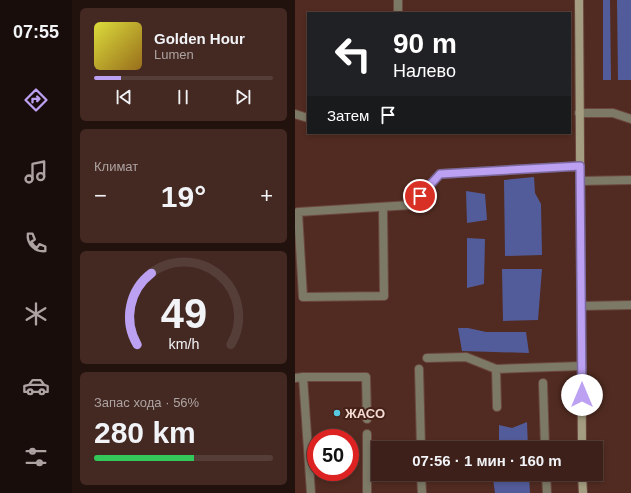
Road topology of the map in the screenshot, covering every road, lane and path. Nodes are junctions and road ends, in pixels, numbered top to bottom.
1 (398, 0) edge
2 (579, 0) edge
3 (398, 12) edge
4 (579, 113) junction
5 (295, 114) edge
6 (307, 118) edge
7 (631, 120) edge
8 (580, 166) junction
9 (628, 180) edge
10 (580, 181) junction
11 (383, 208) junction
12 (629, 305) edge
13 (581, 306) junction
14 (427, 358) dead end
15 (582, 366) junction
16 (419, 369) dead end
17 (496, 369) junction
18 (299, 377) edge
19 (543, 383) dead end
20 (497, 407) dead end
21 (367, 419) dead end
22 (367, 434) dead end
23 (421, 441) edge
24 (545, 441) edge
25 (582, 441) edge
26 (421, 481) edge
27 (546, 481) edge
28 (582, 481) edge
29 (311, 493) edge
30 (367, 493) edge
31 (422, 493) edge
32 (547, 493) edge
33 (583, 493) edge

1 - 3 lane
2 - 4 main road
4 - 7 lane
4 - 8 main road
5 - 6 lane
8 - 10 main road
8 - 11 lane
9 - 10 lane
10 - 13 main road
11 - 11 lane
12 - 13 lane
13 - 15 main road
14 - 17 lane
15 - 17 lane
15 - 25 main road
16 - 23 lane
17 - 20 lane
18 - 21 lane
18 - 29 lane
19 - 24 lane
22 - 30 lane
26 - 31 lane
27 - 32 lane
28 - 33 main road

